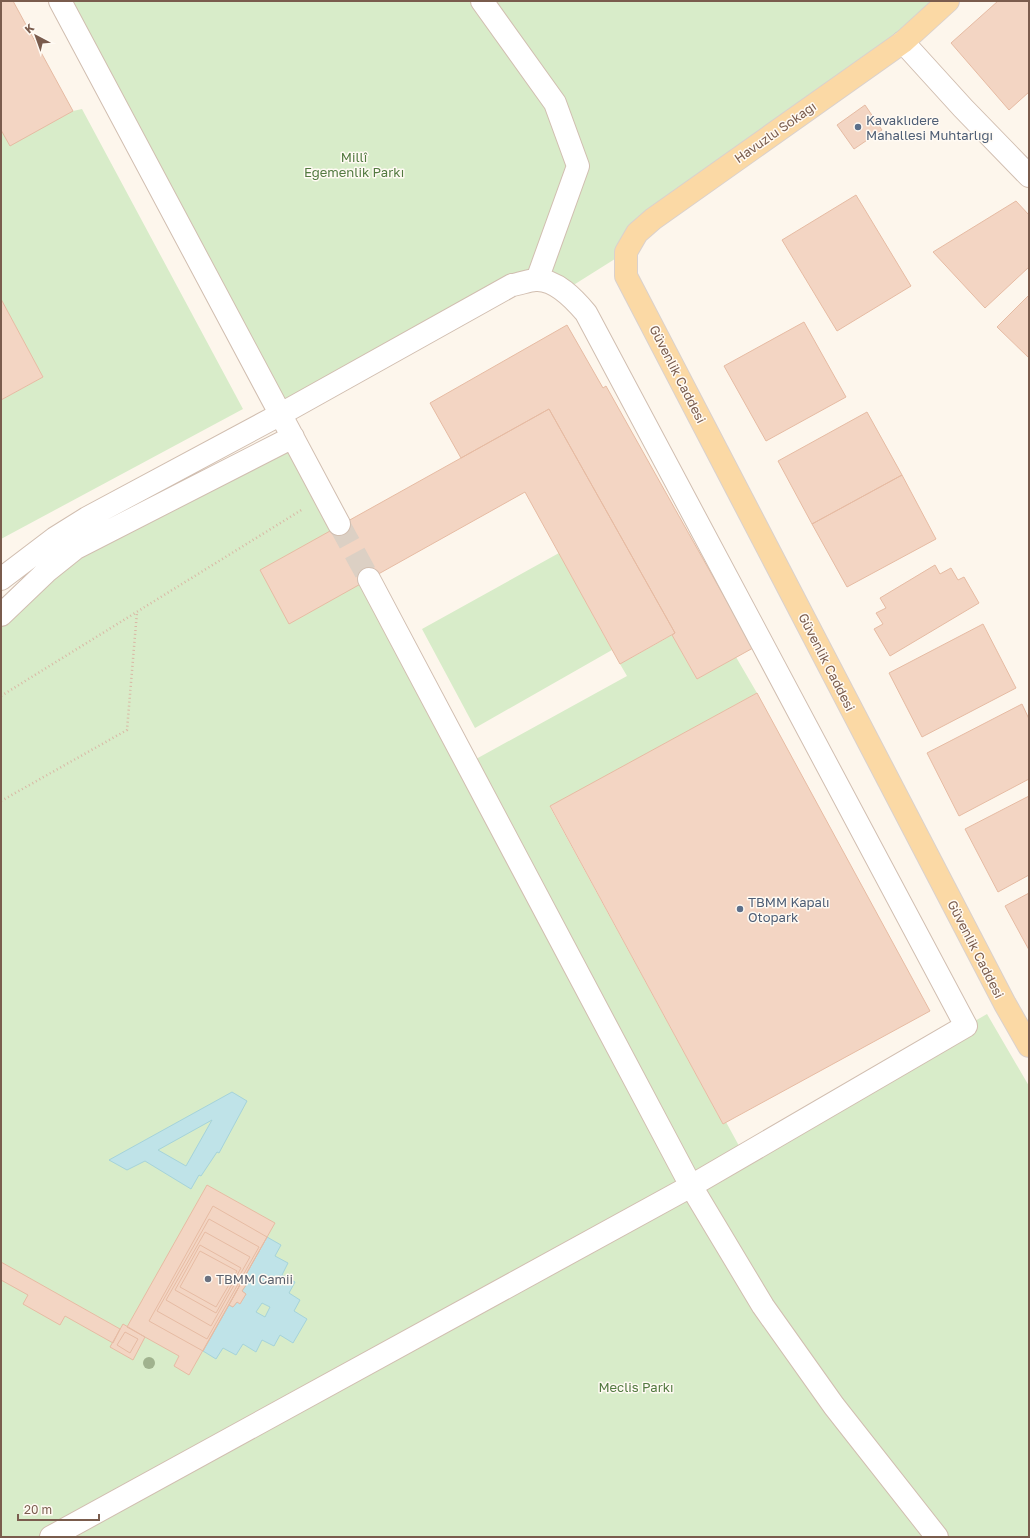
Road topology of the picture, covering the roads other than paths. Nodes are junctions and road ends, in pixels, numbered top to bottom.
1 (60, 1) edge
2 (482, 1) edge
3 (948, 1) edge
4 (903, 42) junction
5 (1029, 176) edge
6 (626, 276) joint
7 (537, 280) junction
8 (281, 414) junction
9 (293, 437) junction
10 (339, 524) tunnel mouth
11 (1, 579) edge
12 (369, 579) tunnel mouth
13 (1, 616) edge
14 (1029, 1046) edge
15 (691, 1186) junction
16 (51, 1537) edge
17 (937, 1537) edge

1 - 8 street
2 - 7 street
3 - 4 main road, Havuzlu Sokağı
4 - 5 street
4 - 6 main road, Havuzlu Sokağı
6 - 14 main road, Güvenlik Caddesi
7 - 8 street
7 - 15 street
8 - 9 street
8 - 11 street
9 - 10 street
9 - 13 street
12 - 15 street
15 - 16 street
15 - 17 street

